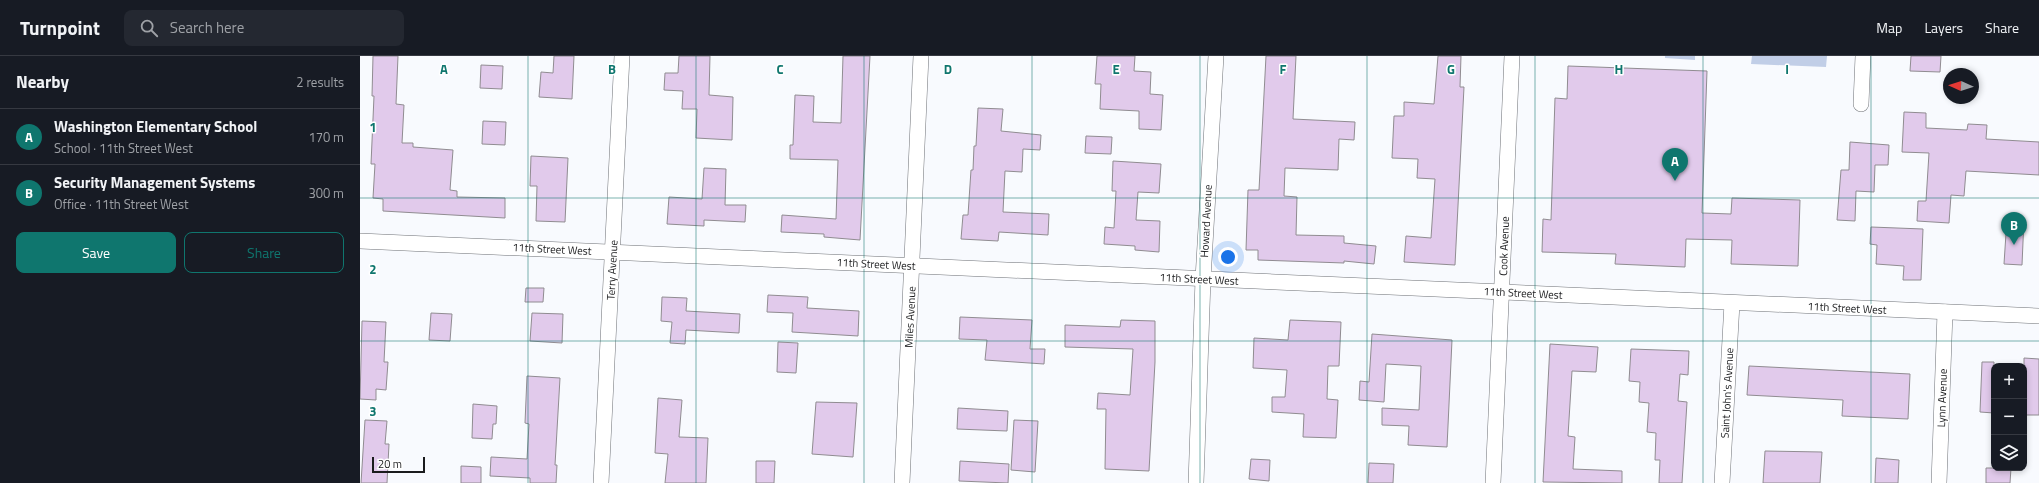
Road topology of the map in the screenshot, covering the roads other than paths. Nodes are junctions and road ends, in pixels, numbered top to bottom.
1 (622, 56) edge
2 (921, 56) edge
3 (1216, 56) edge
4 (1512, 56) edge
5 (1863, 56) edge
6 (1861, 104) dead end
7 (360, 241) edge
8 (613, 252) junction
9 (912, 266) junction
10 (1203, 279) junction
11 (1502, 292) junction
12 (1732, 303) junction
13 (1945, 312) junction
14 (2039, 316) edge
15 (601, 483) edge
16 (902, 483) edge
17 (1196, 483) edge
18 (1493, 483) edge
19 (1722, 483) edge
20 (1939, 483) edge

1 - 8 street, Terry Avenue
2 - 9 street, Miles Avenue
3 - 10 street, Howard Avenue
4 - 11 street, Cook Avenue
5 - 6 street
7 - 8 street, 11th Street West
8 - 9 street, 11th Street West
8 - 15 street, Terry Avenue
9 - 10 street, 11th Street West
9 - 16 street, Miles Avenue
10 - 11 street, 11th Street West
10 - 17 street, Howard Avenue
11 - 12 street, 11th Street West
11 - 18 street, Cook Avenue
12 - 13 street, 11th Street West
12 - 19 street, Saint John's Avenue
13 - 14 street, 11th Street West
13 - 20 street, Lynn Avenue

